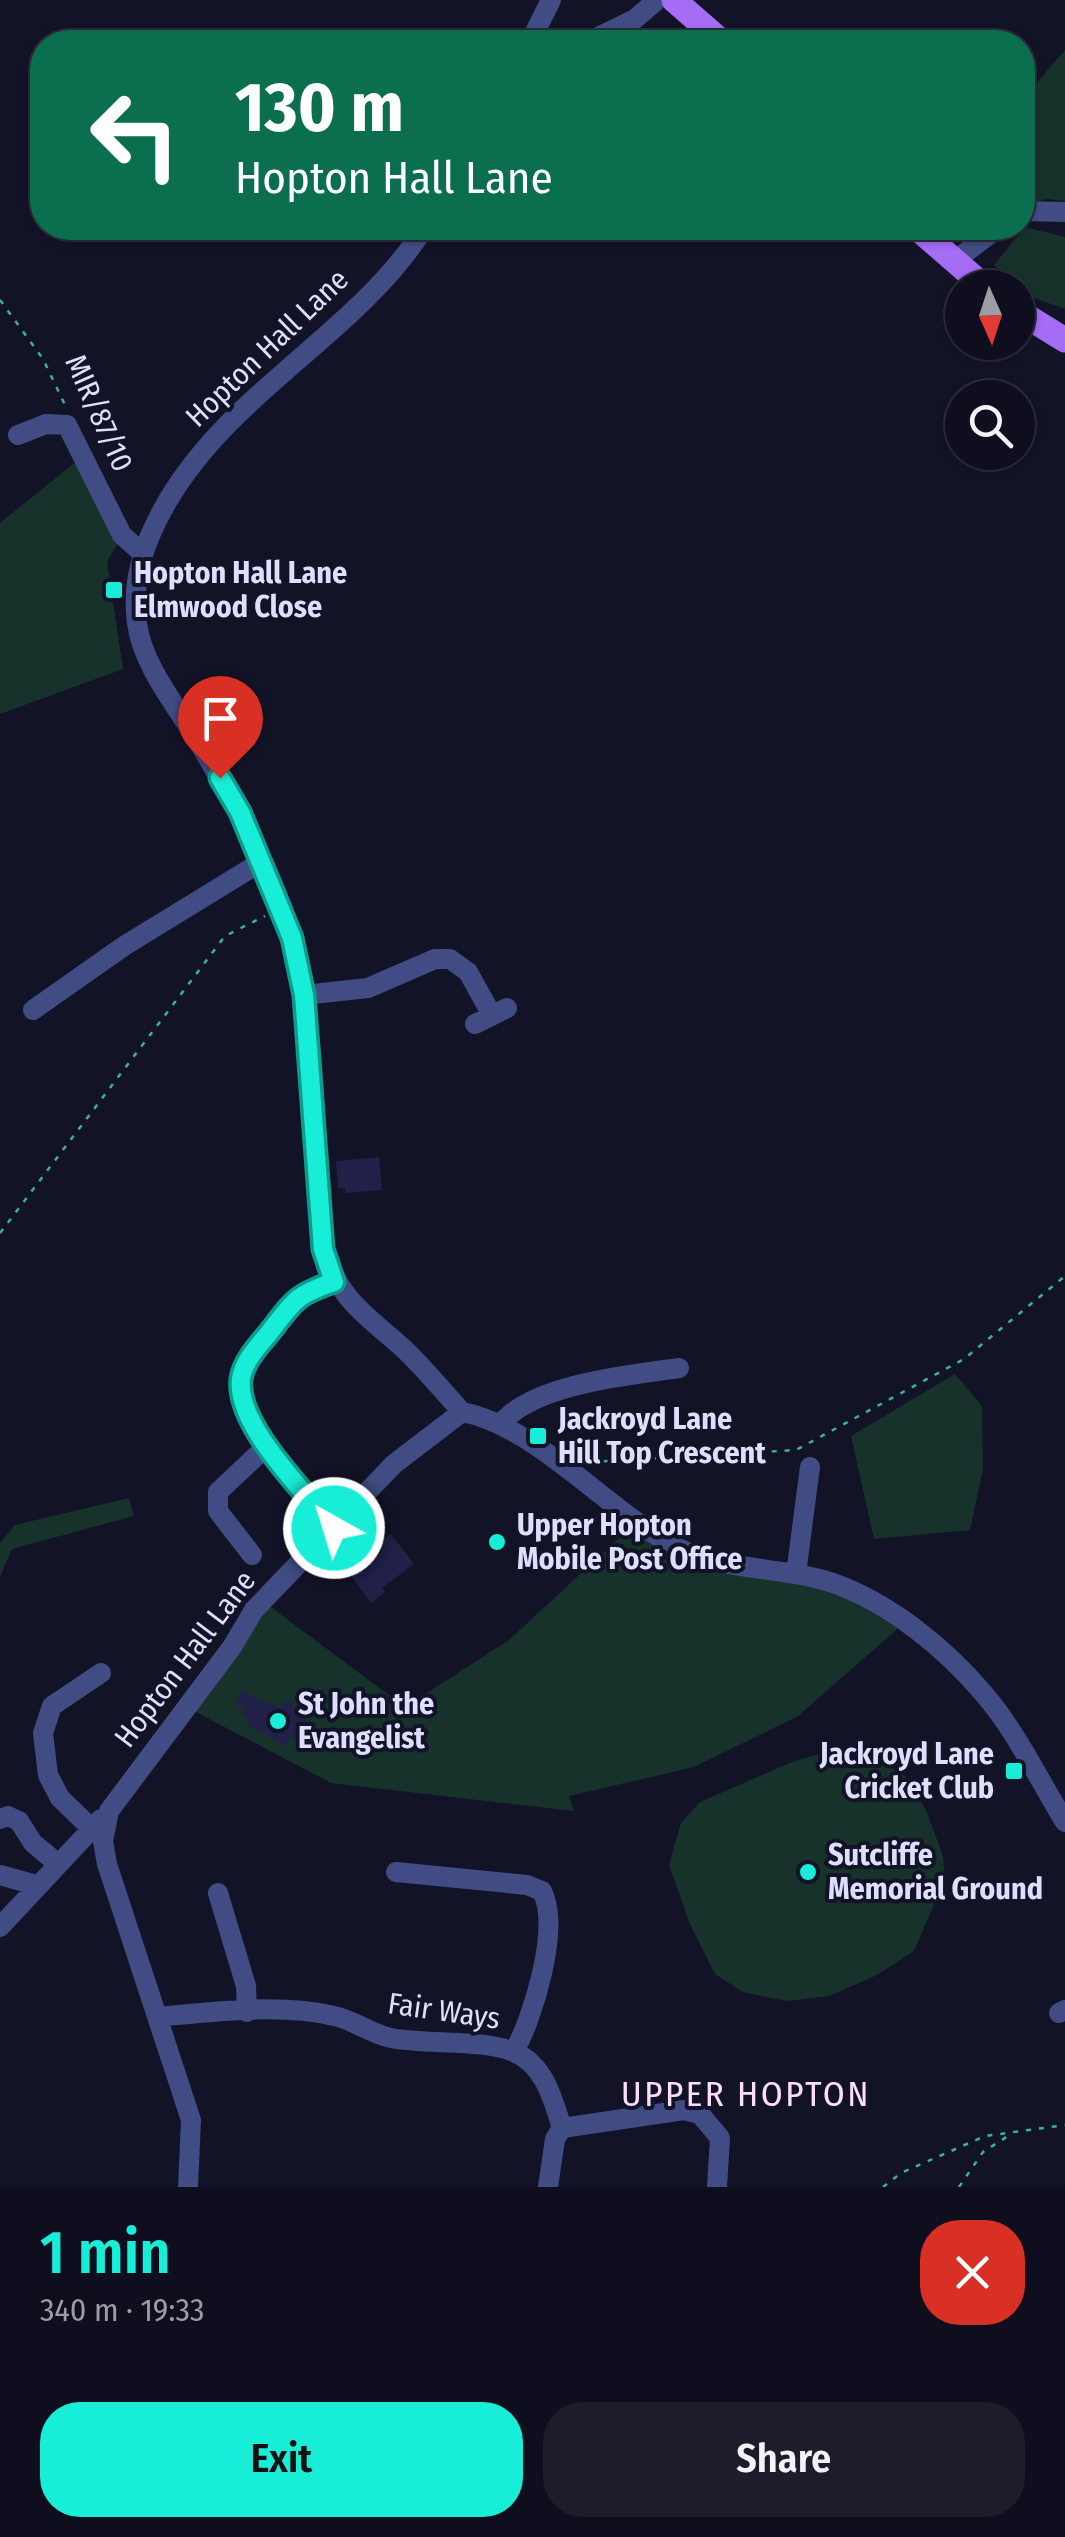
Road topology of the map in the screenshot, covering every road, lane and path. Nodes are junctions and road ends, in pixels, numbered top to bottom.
1 (551, 0) edge
2 (657, 0) edge
3 (674, 0) edge
4 (536, 30) edge
5 (613, 30) edge
6 (708, 30) edge
7 (1035, 211) edge
8 (1065, 212) edge
9 (413, 240) edge
10 (930, 240) edge
11 (982, 240) edge
12 (953, 262) junction
13 (963, 270) edge
14 (0, 300) edge
15 (1035, 321) edge
16 (1065, 340) edge
17 (68, 425) junction
18 (18, 435) dead end
19 (140, 552) junction
20 (261, 862) junction
21 (280, 908) junction
22 (304, 995) junction
23 (33, 1010) dead end
24 (491, 1016) dead end
25 (0, 1233) edge
26 (1065, 1276) edge
27 (334, 1282) junction
28 (679, 1368) dead end
29 (462, 1412) junction
30 (501, 1424) junction
31 (267, 1446) junction
32 (559, 1464) junction
33 (810, 1467) dead end
34 (334, 1528) junction
35 (252, 1555) dead end
36 (796, 1574) junction
37 (101, 1673) dead end
38 (109, 1811) junction
39 (0, 1818) edge
40 (1065, 1822) edge
41 (92, 1829) junction
42 (57, 1864) junction
43 (396, 1872) dead end
44 (0, 1874) edge
45 (36, 1885) junction
46 (218, 1894) dead end
47 (0, 1926) edge
48 (247, 2012) junction
49 (157, 2017) junction
50 (514, 2052) junction
51 (1065, 2125) edge
52 (562, 2128) junction
53 (1010, 2135) junction
54 (188, 2187) edge
55 (548, 2187) edge
56 (717, 2187) edge
57 (883, 2187) edge
58 (960, 2187) edge

1 - 4 street
2 - 5 street
3 - 6 main road
7 - 8 street
9 - 19 street, Hopton Hall Lane
10 - 12 main road
11 - 12 street
12 - 13 main road
14 - 17 path, MIR/87/10
15 - 16 main road
17 - 18 street
17 - 19 street, MIR/87/10
19 - 20 street, Hopton Hall Lane
20 - 21 street, Hopton Hall Lane
20 - 23 street
21 - 22 street, Hopton Hall Lane
21 - 25 path
22 - 24 street
22 - 27 street, Hopton Hall Lane
26 - 32 path
27 - 29 street, Hopton Hall Lane
27 - 31 street
28 - 30 street
29 - 30 street
29 - 34 street, Hopton Hall Lane
30 - 32 street
31 - 34 street
31 - 35 street
32 - 36 street
33 - 36 street
34 - 38 street, Hopton Hall Lane
36 - 40 street
37 - 41 street
38 - 41 street, Hopton Hall Lane
38 - 49 street
39 - 42 street
41 - 42 street, Hopton Hall Lane
42 - 45 street, Hopton Hall Lane
43 - 50 street
44 - 45 street
45 - 47 street, Hopton Hall Lane
46 - 48 street
48 - 49 street, Fair Ways
48 - 50 street, Fair Ways
49 - 54 street
50 - 52 street, Fair Ways
51 - 53 path
52 - 55 street
52 - 56 street
53 - 57 path
53 - 58 path

